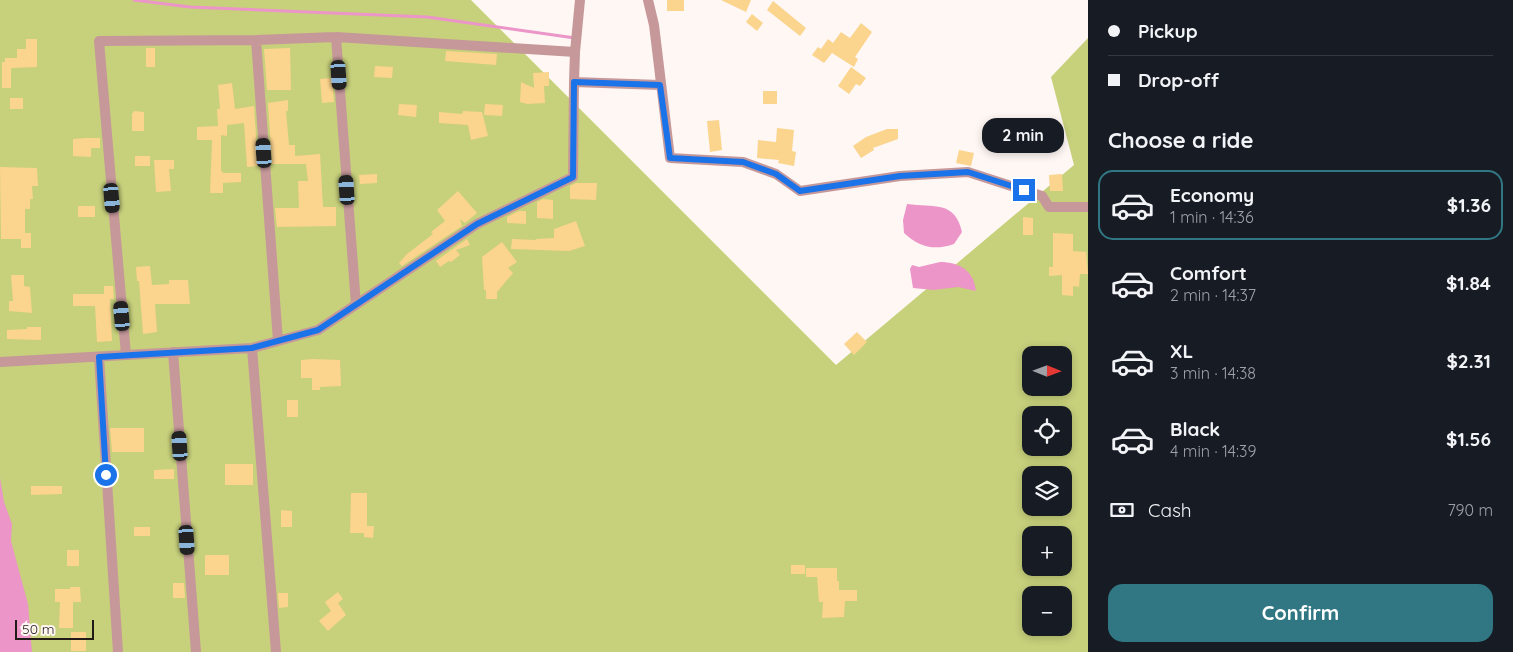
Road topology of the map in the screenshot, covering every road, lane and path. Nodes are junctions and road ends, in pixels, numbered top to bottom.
1 (580, 0) edge
2 (648, 0) edge
3 (336, 37) junction
4 (256, 40) junction
5 (575, 52) junction
6 (574, 82) junction
7 (660, 85) junction
8 (1088, 207) edge
9 (356, 306) junction
10 (278, 341) junction
11 (252, 348) junction
12 (173, 352) junction
13 (126, 355) junction
14 (99, 357) junction
15 (0, 362) edge
16 (118, 652) edge
17 (196, 652) edge
18 (276, 652) edge

1 - 5 street
2 - 7 street
3 - 4 street
3 - 5 street
3 - 9 street
4 - 10 street
4 - 13 street
5 - 6 street
6 - 7 street
6 - 9 street
7 - 8 street
9 - 10 street
10 - 11 street
11 - 12 street
11 - 18 street
12 - 13 street
12 - 17 street
13 - 14 street
14 - 15 street
14 - 16 street

